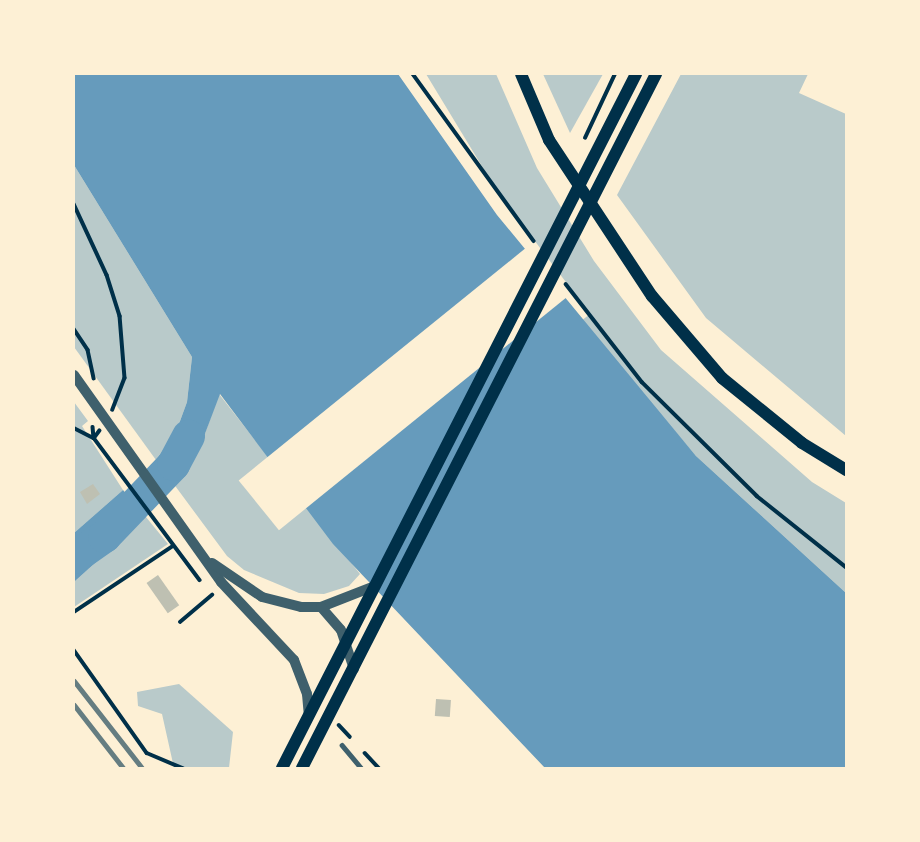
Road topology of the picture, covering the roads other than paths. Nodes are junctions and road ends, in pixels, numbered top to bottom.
1 (521, 74) edge
2 (636, 74) edge
3 (656, 74) edge
4 (74, 375) edge
5 (846, 470) edge
6 (207, 560) junction
7 (375, 586) junction
8 (320, 607) junction
9 (346, 643) junction
10 (354, 669) junction
11 (309, 716) junction
12 (342, 745) dead end
13 (282, 768) edge
14 (302, 768) edge
15 (362, 768) edge

1 - 5 main road
2 - 7 main road
3 - 10 main road
4 - 6 street
6 - 8 street
6 - 11 street
7 - 8 street
7 - 9 main road
8 - 9 street
9 - 10 street
9 - 11 main road
10 - 14 main road
11 - 13 main road
12 - 15 lane

